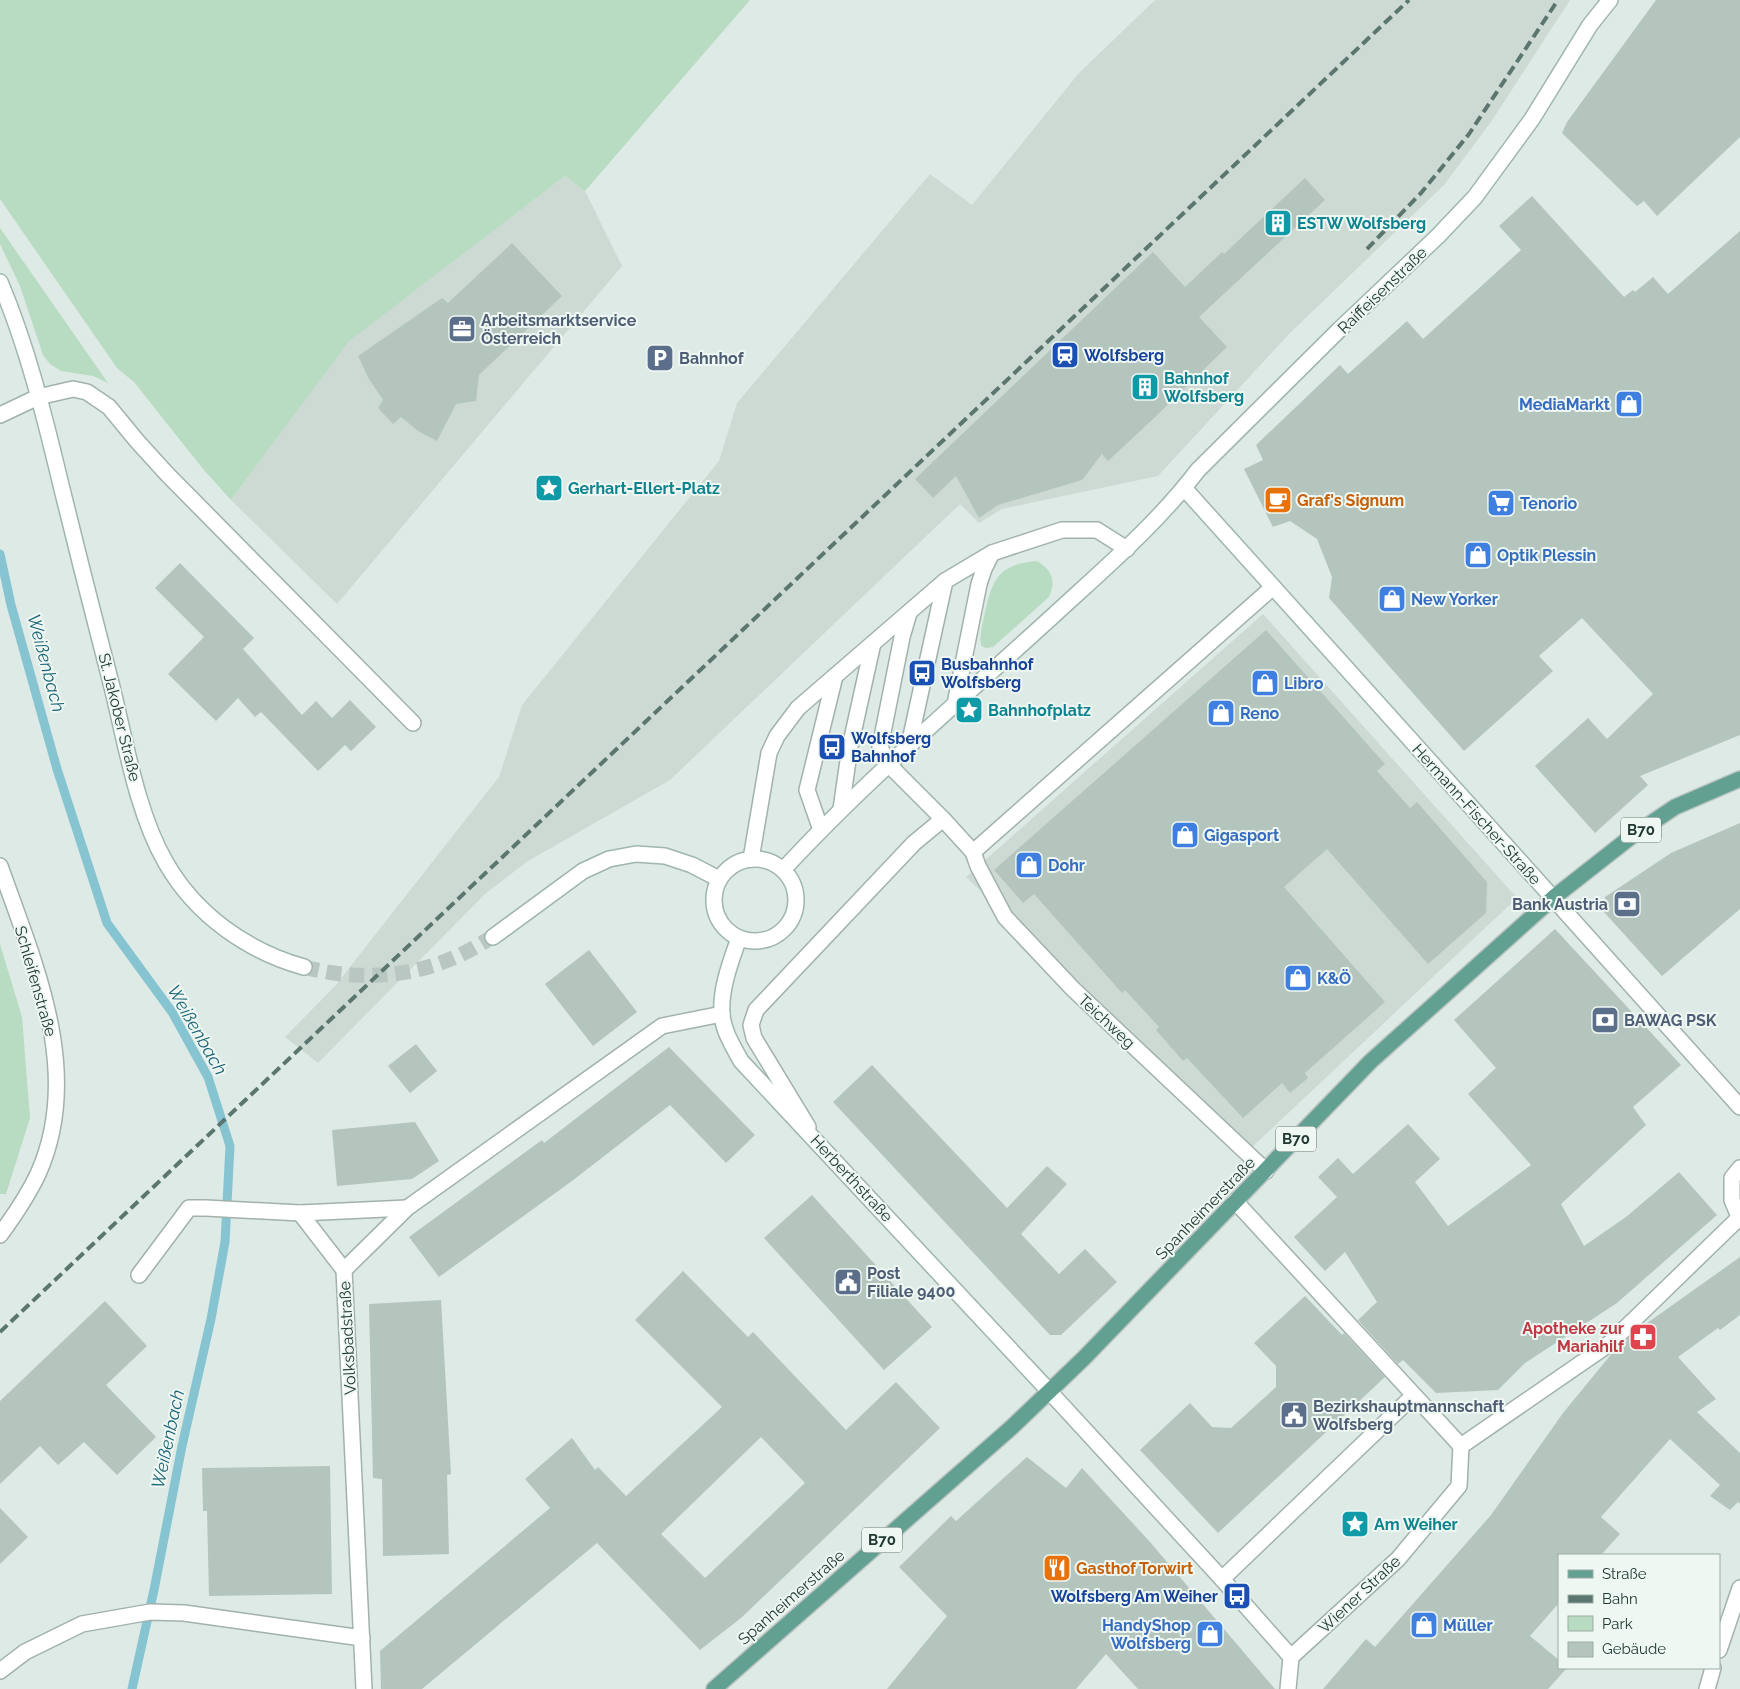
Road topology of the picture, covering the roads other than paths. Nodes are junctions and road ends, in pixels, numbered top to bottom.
1 (1610, 0) edge
2 (0, 282) edge
3 (38, 397) junction
4 (3, 414) edge
5 (1184, 488) junction
6 (1126, 549) junction
7 (992, 553) junction
8 (945, 580) junction
9 (1273, 587) junction
10 (909, 613) junction
11 (873, 642) junction
12 (834, 676) junction
13 (955, 704) junction
14 (413, 723) dead end
15 (909, 745) junction
16 (888, 764) junction
17 (1740, 779) edge
18 (841, 809) junction
19 (943, 819) junction
20 (821, 830) junction
21 (973, 852) junction
22 (751, 859) junction
23 (0, 866) edge
24 (783, 870) junction
25 (719, 879) junction
26 (1553, 898) junction
27 (493, 937) tunnel mouth
28 (739, 938) junction
29 (304, 967) tunnel mouth
30 (722, 1014) junction
31 (1740, 1107) edge
32 (815, 1139) junction
33 (1740, 1168) edge
34 (1266, 1171) junction
35 (1235, 1202) junction
36 (407, 1208) junction
37 (300, 1213) junction
38 (1740, 1218) edge
39 (0, 1235) edge
40 (344, 1270) junction
41 (139, 1275) dead end
42 (1049, 1391) junction
43 (1413, 1396) junction
44 (1461, 1446) junction
45 (1222, 1579) junction
46 (1740, 1588) edge
47 (362, 1638) junction
48 (1720, 1647) edge
49 (1291, 1657) junction
50 (1713, 1669) edge
51 (0, 1671) edge
52 (364, 1689) edge
53 (714, 1689) edge
54 (1288, 1689) edge
55 (1707, 1689) edge

1 - 5 street, Raiffeisenstraße
2 - 3 street, St. Jakober Straße
3 - 4 street
3 - 14 street
3 - 29 street, St. Jakober Straße
5 - 6 street
5 - 9 street
6 - 7 street
6 - 13 street
7 - 8 street
7 - 13 street
8 - 10 street
8 - 15 street
9 - 21 street
9 - 26 street, Hermann-Fischer-Straße
10 - 11 street
10 - 16 street
11 - 12 street
11 - 18 street
12 - 20 street
12 - 22 street
13 - 15 street
15 - 16 street
16 - 18 street
16 - 19 street
17 - 26 main road, Spanheimerstraße / B70
18 - 20 street
19 - 21 street
19 - 32 street
20 - 24 street
21 - 34 street, Teichweg
22 - 24 street
22 - 25 street
23 - 39 street, Schleifenstraße
24 - 28 street
25 - 27 street
25 - 28 street
26 - 31 street, Hermann-Fischer-Straße
26 - 34 main road, Spanheimerstraße / B70
28 - 30 street, Herberthstraße
30 - 32 street, Herberthstraße
30 - 36 street, Volksbadstraße
32 - 42 street, Herberthstraße
33 - 38 street
34 - 35 main road, Spanheimerstraße / B70
35 - 42 main road, Spanheimerstraße / B70
35 - 43 street
36 - 37 street
36 - 40 street, Volksbadstraße
37 - 40 street
37 - 41 street
38 - 44 street
40 - 47 street, Volksbadstraße
42 - 45 street
42 - 53 main road, Spanheimerstraße / B70
43 - 44 street
43 - 45 street
44 - 49 street, Wiener Straße
45 - 49 street
46 - 48 street
47 - 51 street
47 - 52 street, Volksbadstraße
49 - 54 street
50 - 55 street

